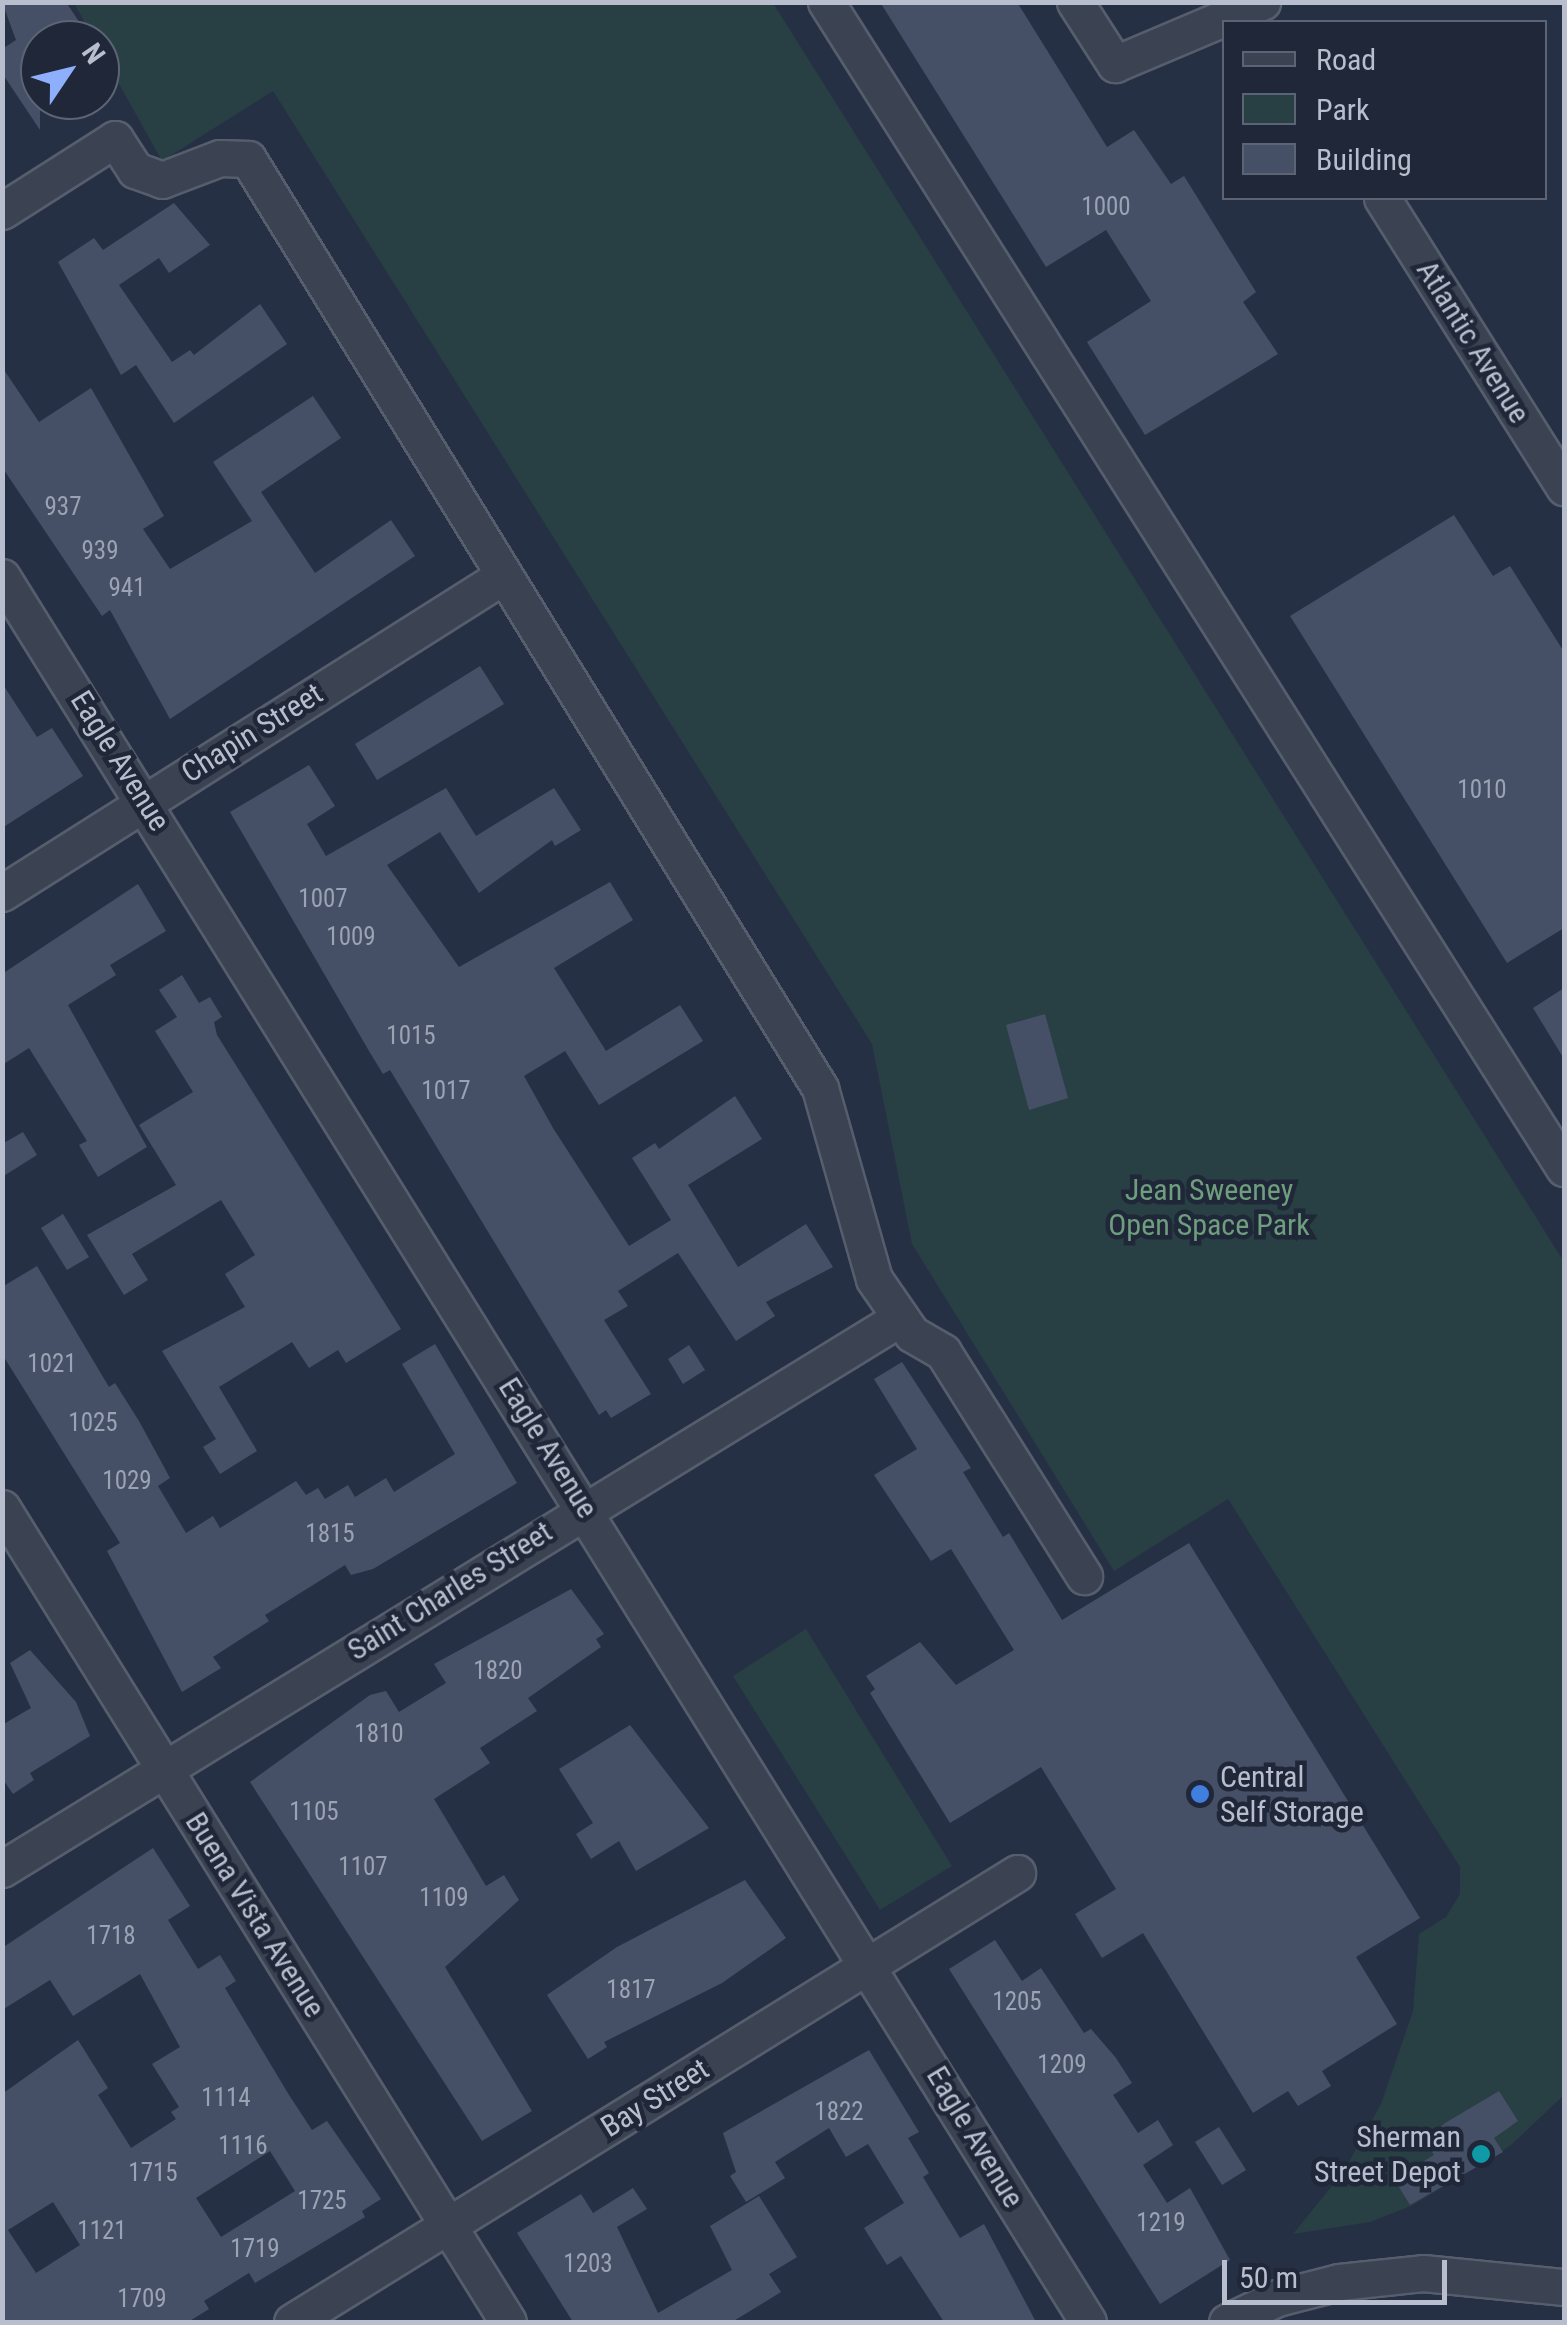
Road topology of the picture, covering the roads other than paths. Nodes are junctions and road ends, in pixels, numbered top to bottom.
1 (826, 2) edge
2 (1075, 2) edge
3 (1264, 2) edge
4 (1383, 200) edge
5 (2, 211) edge
6 (1564, 487) edge
7 (503, 576) junction
8 (2, 578) edge
9 (145, 800) junction
10 (2, 893) edge
11 (1564, 1168) edge
12 (900, 1318) junction
13 (2, 1508) edge
14 (586, 1508) junction
15 (1084, 1576) dead end
16 (164, 1768) junction
17 (2, 1870) edge
18 (1017, 1873) dead end
19 (869, 1964) junction
20 (448, 2226) junction
21 (1564, 2287) edge
22 (292, 2322) edge
23 (508, 2322) edge
24 (1088, 2322) edge
25 (1227, 2322) edge

1 - 11 street
2 - 3 street
4 - 6 street, Atlantic Avenue
5 - 7 street
7 - 9 street, Chapin Street
7 - 12 street
8 - 9 street, Eagle Avenue
9 - 10 street, Chapin Street
9 - 14 street, Eagle Avenue
12 - 14 street, Saint Charles Street
12 - 15 street
13 - 16 street, Buena Vista Avenue
14 - 16 street, Saint Charles Street
14 - 19 street, Eagle Avenue
16 - 17 street, Saint Charles Street
16 - 20 street, Buena Vista Avenue
18 - 19 street, Bay Street
19 - 20 street, Bay Street
19 - 24 street, Eagle Avenue
20 - 22 street, Bay Street
20 - 23 street, Buena Vista Avenue
21 - 25 street

